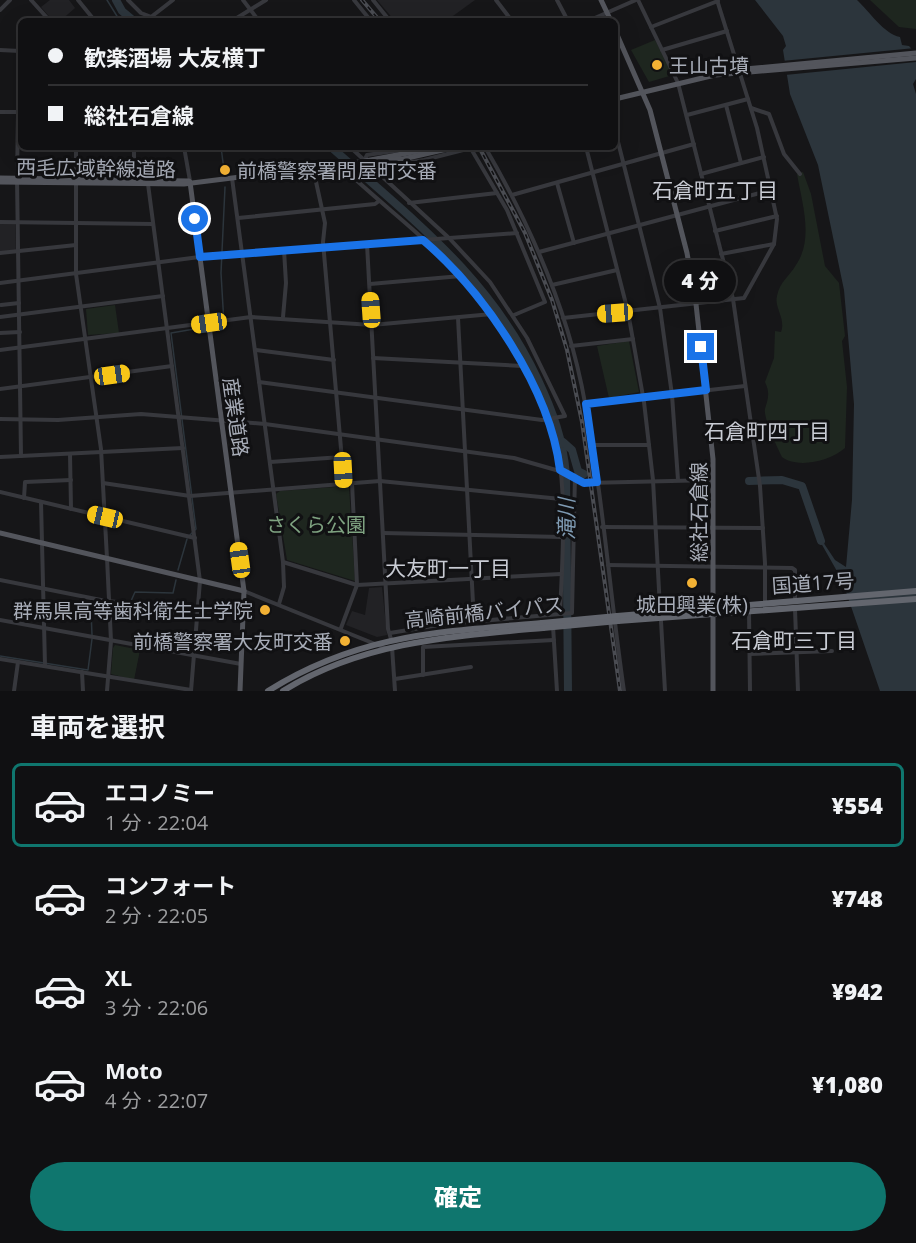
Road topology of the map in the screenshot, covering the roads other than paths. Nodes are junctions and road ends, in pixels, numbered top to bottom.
1 (10, 0) edge
2 (31, 0) edge
3 (78, 0) edge
4 (128, 0) edge
5 (173, 0) edge
6 (243, 0) edge
7 (266, 0) edge
8 (354, 0) edge
9 (373, 0) edge
10 (496, 0) edge
11 (557, 0) edge
12 (601, 0) edge
13 (637, 0) edge
14 (717, 1) edge
15 (0, 10) edge
16 (250, 10) junction
17 (607, 13) junction
18 (151, 17) joint
19 (47, 18) edge
20 (93, 18) edge
21 (237, 18) edge
22 (256, 18) edge
23 (369, 18) edge
24 (388, 18) edge
25 (510, 18) edge
26 (566, 18) edge
27 (595, 18) edge
28 (610, 18) edge
29 (651, 27) junction
30 (727, 32) junction
31 (618, 37) edge
32 (0, 50) edge
33 (662, 50) junction
34 (18, 51) edge
35 (916, 53) edge
36 (916, 58) edge
37 (759, 70) junction
38 (740, 72) junction
39 (678, 83) junction
40 (643, 91) junction
41 (618, 98) edge
42 (748, 99) junction
43 (726, 105) junction
44 (751, 108) junction
45 (0, 112) edge
46 (18, 112) edge
47 (687, 115) junction
48 (618, 143) edge
49 (694, 144) junction
50 (18, 150) edge
51 (76, 150) edge
52 (134, 150) edge
53 (185, 150) edge
54 (352, 150) edge
55 (400, 150) edge
56 (431, 150) edge
57 (441, 150) edge
58 (459, 150) edge
59 (472, 150) edge
60 (487, 150) edge
61 (587, 150) edge
62 (661, 153) junction
63 (412, 156) junction
64 (764, 157) junction
65 (361, 162) junction
66 (741, 163) junction
67 (341, 164) junction
68 (623, 164) junction
69 (313, 168) junction
70 (374, 172) junction
71 (592, 173) junction
72 (701, 174) junction
73 (800, 174) dead end
74 (232, 177) junction
75 (0, 180) edge
76 (17, 180) junction
77 (134, 180) junction
78 (76, 181) junction
79 (190, 182) junction
80 (557, 183) junction
81 (148, 184) junction
82 (771, 190) junction
83 (497, 193) junction
84 (512, 195) junction
85 (379, 201) junction
86 (409, 203) junction
87 (322, 207) junction
88 (710, 207) junction
89 (677, 216) junction
90 (777, 216) junction
91 (238, 218) junction
92 (0, 222) edge
93 (18, 222) junction
94 (76, 223) junction
95 (153, 224) junction
96 (639, 226) junction
97 (716, 231) junction
98 (517, 233) junction
99 (608, 235) junction
100 (447, 238) junction
101 (424, 240) junction
102 (574, 243) junction
103 (774, 243) junction
104 (367, 244) junction
105 (76, 245) junction
106 (324, 247) junction
107 (284, 250) junction
108 (19, 252) junction
109 (539, 252) junction
110 (0, 253) edge
111 (242, 254) junction
112 (722, 254) junction
113 (200, 257) junction
114 (158, 263) junction
115 (617, 270) junction
116 (76, 274) junction
117 (461, 276) junction
118 (18, 282) junction
119 (0, 283) edge
120 (370, 284) junction
121 (552, 285) junction
122 (163, 296) junction
123 (733, 299) junction
124 (19, 303) junction
125 (696, 304) junction
126 (0, 305) edge
127 (80, 307) junction
128 (660, 308) junction
129 (628, 312) junction
130 (492, 314) junction
131 (514, 315) junction
132 (20, 316) junction
133 (0, 317) edge
134 (250, 317) junction
135 (284, 317) junction
136 (458, 318) junction
137 (563, 318) junction
138 (331, 322) junction
139 (209, 323) junction
140 (372, 325) junction
141 (167, 329) junction
142 (20, 332) junction
143 (0, 333) edge
144 (633, 339) junction
145 (85, 340) junction
146 (571, 346) junction
147 (20, 349) junction
148 (0, 350) edge
149 (256, 350) junction
150 (373, 358) junction
151 (334, 360) junction
152 (461, 363) junction
153 (172, 366) junction
154 (522, 366) junction
155 (92, 378) junction
156 (259, 382) junction
157 (745, 386) junction
158 (21, 387) junction
159 (0, 388) edge
160 (706, 390) junction
161 (337, 392) junction
162 (672, 394) junction
163 (376, 398) junction
164 (643, 398) junction
165 (586, 404) junction
166 (464, 410) junction
167 (179, 416) junction
168 (20, 418) junction
169 (97, 418) junction
170 (0, 419) edge
171 (221, 420) junction
172 (548, 420) junction
173 (265, 424) junction
174 (340, 435) junction
175 (378, 441) junction
176 (591, 445) junction
177 (649, 445) junction
178 (183, 448) junction
179 (465, 452) junction
180 (101, 453) junction
181 (70, 454) junction
182 (21, 456) junction
183 (0, 457) edge
184 (342, 457) junction
185 (270, 462) junction
186 (561, 470) junction
187 (572, 475) junction
188 (71, 480) junction
189 (653, 480) junction
190 (678, 480) junction
191 (713, 480) junction
192 (380, 481) junction
193 (597, 482) junction
194 (103, 483) junction
195 (352, 483) junction
196 (344, 484) junction
197 (273, 489) junction
198 (467, 489) junction
199 (0, 492) edge
200 (231, 494) junction
201 (190, 496) junction
202 (24, 498) junction
203 (561, 499) junction
204 (41, 502) junction
205 (71, 509) junction
206 (105, 517) junction
207 (602, 527) junction
208 (655, 527) junction
209 (713, 528) junction
210 (763, 528) junction
211 (0, 533) edge
212 (383, 533) junction
213 (470, 534) junction
214 (195, 537) junction
215 (561, 537) junction
216 (42, 543) junction
217 (107, 558) junction
218 (284, 562) junction
219 (608, 565) junction
220 (658, 566) junction
221 (713, 566) junction
222 (765, 567) junction
223 (561, 574) junction
224 (472, 579) junction
225 (0, 580) edge
226 (201, 581) junction
227 (386, 583) junction
228 (357, 585) junction
229 (43, 588) junction
230 (244, 591) junction
231 (916, 591) edge
232 (916, 599) edge
233 (109, 602) junction
234 (765, 603) junction
235 (279, 604) junction
236 (795, 605) junction
237 (660, 608) dead end
238 (713, 609) junction
239 (749, 610) junction
240 (561, 613) junction
241 (553, 614) junction
242 (197, 619) junction
243 (0, 620) edge
244 (661, 621) dead end
245 (474, 622) junction
246 (542, 625) junction
247 (44, 628) junction
248 (341, 628) junction
249 (390, 636) junction
250 (554, 640) junction
251 (111, 641) junction
252 (376, 642) junction
253 (388, 647) junction
254 (832, 651) dead end
255 (796, 652) junction
256 (750, 654) junction
257 (194, 655) junction
258 (0, 659) edge
259 (18, 662) junction
260 (241, 664) junction
261 (45, 666) junction
262 (471, 668) dead end
263 (82, 672) junction
264 (423, 675) junction
265 (108, 676) junction
266 (395, 679) junction
267 (191, 690) edge
268 (14, 691) edge
269 (82, 691) edge
270 (107, 691) edge
271 (240, 691) edge
272 (268, 691) edge
273 (283, 691) edge
274 (395, 691) edge
275 (557, 691) edge
276 (624, 691) edge
277 (665, 691) edge
278 (713, 691) edge
279 (750, 691) edge
280 (798, 691) edge

1 - 15 street
2 - 19 street
3 - 20 street
4 - 18 street
5 - 18 street
6 - 16 street
7 - 16 street
8 - 23 street
9 - 24 street
10 - 25 street
11 - 26 street
12 - 17 main road
13 - 17 street
13 - 29 street
14 - 29 street
14 - 30 street
16 - 21 street
16 - 22 street
17 - 27 street
17 - 28 main road
29 - 33 street
30 - 33 street
30 - 38 street
31 - 40 main road, 総社石倉線
32 - 34 street
33 - 39 street
35 - 37 main road
36 - 37 main road
37 - 38 main road
38 - 39 main road
38 - 42 street
39 - 40 main road
39 - 47 street
40 - 41 main road
40 - 62 main road, 総社石倉線
42 - 43 street
42 - 44 street
43 - 47 street
43 - 66 street
44 - 64 street
44 - 73 street
45 - 46 street
47 - 49 street
48 - 68 street
49 - 62 street
49 - 72 street
50 - 76 street
51 - 78 street
52 - 77 street
53 - 79 street, 産業道路
54 - 65 street
55 - 65 street
56 - 63 main road, 西毛広域幹線道路
57 - 63 main road, 西毛広域幹線道路
58 - 70 street
59 - 83 street
60 - 84 street
61 - 71 street
62 - 68 street
62 - 89 main road, 総社石倉線
63 - 65 main road, 西毛広域幹線道路
64 - 66 street
64 - 82 street
65 - 67 main road, 西毛広域幹線道路
65 - 70 street
66 - 72 street
67 - 69 main road, 西毛広域幹線道路
67 - 85 street
68 - 71 street
68 - 96 street
69 - 74 main road, 西毛広域幹線道路
69 - 87 street
70 - 86 street
71 - 80 street
71 - 99 street
72 - 88 street
74 - 79 main road, 西毛広域幹線道路
74 - 91 street
75 - 76 main road, 西毛広域幹線道路
76 - 78 main road, 西毛広域幹線道路
76 - 93 street
77 - 78 main road, 西毛広域幹線道路
77 - 79 main road, 西毛広域幹線道路
78 - 81 main road, 西毛広域幹線道路
78 - 94 street
79 - 81 main road, 西毛広域幹線道路
79 - 113 main road, 産業道路
80 - 84 street
80 - 102 street
81 - 95 street
82 - 88 street
82 - 90 street
83 - 86 street
83 - 98 street
84 - 109 street
85 - 87 street
85 - 101 street
86 - 100 street
87 - 91 street
87 - 106 street
88 - 89 street
88 - 97 street
89 - 96 street
89 - 125 main road, 総社石倉線
90 - 97 street
90 - 103 street
91 - 111 street
92 - 93 street
93 - 94 street
93 - 108 street
94 - 95 street
94 - 105 street
95 - 114 street
96 - 99 street
96 - 128 street
97 - 112 street
98 - 100 street
98 - 131 street
99 - 102 street
99 - 115 street
100 - 101 street
100 - 131 street
101 - 104 street
101 - 117 street
102 - 109 street
103 - 112 street
103 - 123 street
104 - 106 street
104 - 120 street
105 - 108 street
105 - 116 street
106 - 107 street
106 - 138 street
107 - 111 street
107 - 135 street
108 - 110 street
108 - 118 street
109 - 121 street
111 - 113 street
111 - 134 street
112 - 123 street
113 - 114 street
113 - 139 main road, 産業道路
114 - 116 street
114 - 122 street
115 - 121 street
115 - 129 street
116 - 118 street
116 - 127 street
117 - 120 street
117 - 130 street
118 - 119 street
118 - 124 street
120 - 140 street
121 - 137 street
122 - 127 street
122 - 141 street
123 - 125 street
123 - 157 street
124 - 126 street
124 - 132 street
125 - 128 street
125 - 160 main road, 総社石倉線
127 - 132 street
127 - 145 street
128 - 129 street
128 - 162 street
129 - 137 street
129 - 144 street
130 - 136 street
130 - 154 street
131 - 172 street
132 - 133 street
132 - 142 street
134 - 135 street
134 - 139 street
134 - 149 street
135 - 138 street
136 - 140 street
136 - 152 street
137 - 146 street
138 - 140 street
138 - 151 street
139 - 141 street
139 - 171 main road, 産業道路
140 - 150 street
141 - 145 street
141 - 153 street
142 - 143 street
142 - 147 street
144 - 146 street
144 - 164 street
145 - 147 street
145 - 155 street
146 - 165 street
147 - 148 street
147 - 158 street
149 - 151 street
149 - 156 street
150 - 152 street
150 - 163 street
151 - 161 street
152 - 154 street
152 - 166 street
153 - 155 street
153 - 167 street
154 - 172 street
155 - 158 street
155 - 169 street
156 - 161 street
156 - 173 street
157 - 160 street
157 - 210 street
158 - 159 street
158 - 168 street
160 - 162 street
160 - 191 main road, 総社石倉線
161 - 163 street
161 - 174 street
162 - 164 street
162 - 190 street
163 - 166 street
163 - 175 street
164 - 165 street
164 - 177 street
165 - 176 street
166 - 172 street
166 - 179 street
167 - 169 street
167 - 171 street
167 - 178 street
168 - 169 street
168 - 170 street
168 - 182 street
169 - 180 street
171 - 173 street
171 - 200 main road, 産業道路
172 - 186 street
173 - 174 street
173 - 185 street
174 - 175 street
174 - 184 street
175 - 179 street
175 - 192 street
176 - 177 street
176 - 193 street
177 - 189 street
178 - 180 street
178 - 201 street
179 - 186 street
179 - 198 street
180 - 181 street
180 - 194 street
181 - 182 street
181 - 188 street
182 - 183 street
184 - 185 street
184 - 196 street
185 - 197 street
186 - 187 street
186 - 203 street
187 - 193 street
187 - 240 street
188 - 202 street
188 - 205 street
189 - 190 street
189 - 193 street
189 - 208 street
190 - 191 street
191 - 209 main road, 総社石倉線
192 - 195 street
192 - 198 street
192 - 212 street
193 - 207 street
194 - 201 street
194 - 206 street
195 - 196 street
195 - 228 street
196 - 197 street
197 - 200 street
197 - 218 street
198 - 203 street
198 - 213 street
199 - 202 street
200 - 201 street
200 - 230 main road, 産業道路
201 - 214 street
202 - 204 street
203 - 215 street
204 - 205 street
204 - 216 street
205 - 206 street
206 - 214 street
206 - 217 street
207 - 208 street
207 - 219 street
208 - 209 street
208 - 220 street
209 - 210 street
209 - 221 main road, 総社石倉線
210 - 222 street
211 - 216 main road
212 - 213 street
212 - 227 street
213 - 215 street
213 - 224 street
214 - 226 street
215 - 223 street
216 - 217 main road
216 - 229 street
217 - 226 main road
217 - 233 street
218 - 228 street
218 - 235 street
219 - 220 street
219 - 276 street
220 - 221 street
220 - 237 street
221 - 222 street
221 - 238 main road, 総社石倉線
222 - 234 street
222 - 236 street
223 - 224 street
223 - 240 street
224 - 227 street
224 - 245 street
225 - 229 street
226 - 230 main road
226 - 242 street
227 - 228 street
227 - 249 street
228 - 248 street
229 - 233 street
229 - 247 street
230 - 235 street
230 - 260 main road, 産業道路
231 - 236 highway, 国道17号
232 - 236 highway, 国道17号
233 - 242 street
233 - 251 street
234 - 236 highway, 国道17号
234 - 238 highway, 国道17号
235 - 248 street
236 - 239 highway, 国道17号
236 - 255 street
238 - 239 highway, 国道17号
238 - 246 highway, 高崎前橋バイパス, bridge
238 - 278 main road, 総社石倉線
239 - 256 street
240 - 241 street
241 - 245 street
241 - 250 street
242 - 257 street
243 - 247 street
244 - 277 street
245 - 249 street
246 - 249 highway, 高崎前橋バイパス
246 - 253 highway, 高崎前橋バイパス
247 - 251 street
247 - 261 street
248 - 252 street
249 - 252 highway, 高崎前橋バイパス
250 - 264 street
250 - 275 street
251 - 257 street
251 - 265 street
252 - 253 street
252 - 272 highway, 高崎前橋バイパス
253 - 266 street
253 - 273 highway, 高崎前橋バイパス
254 - 255 street
255 - 256 street
255 - 280 street
256 - 279 street
257 - 260 street
257 - 267 street
258 - 259 street
259 - 261 street
259 - 268 street
260 - 271 main road, 産業道路
261 - 263 street
262 - 264 street
263 - 265 street
263 - 269 street
264 - 266 street
265 - 267 street
265 - 270 street
266 - 274 street

